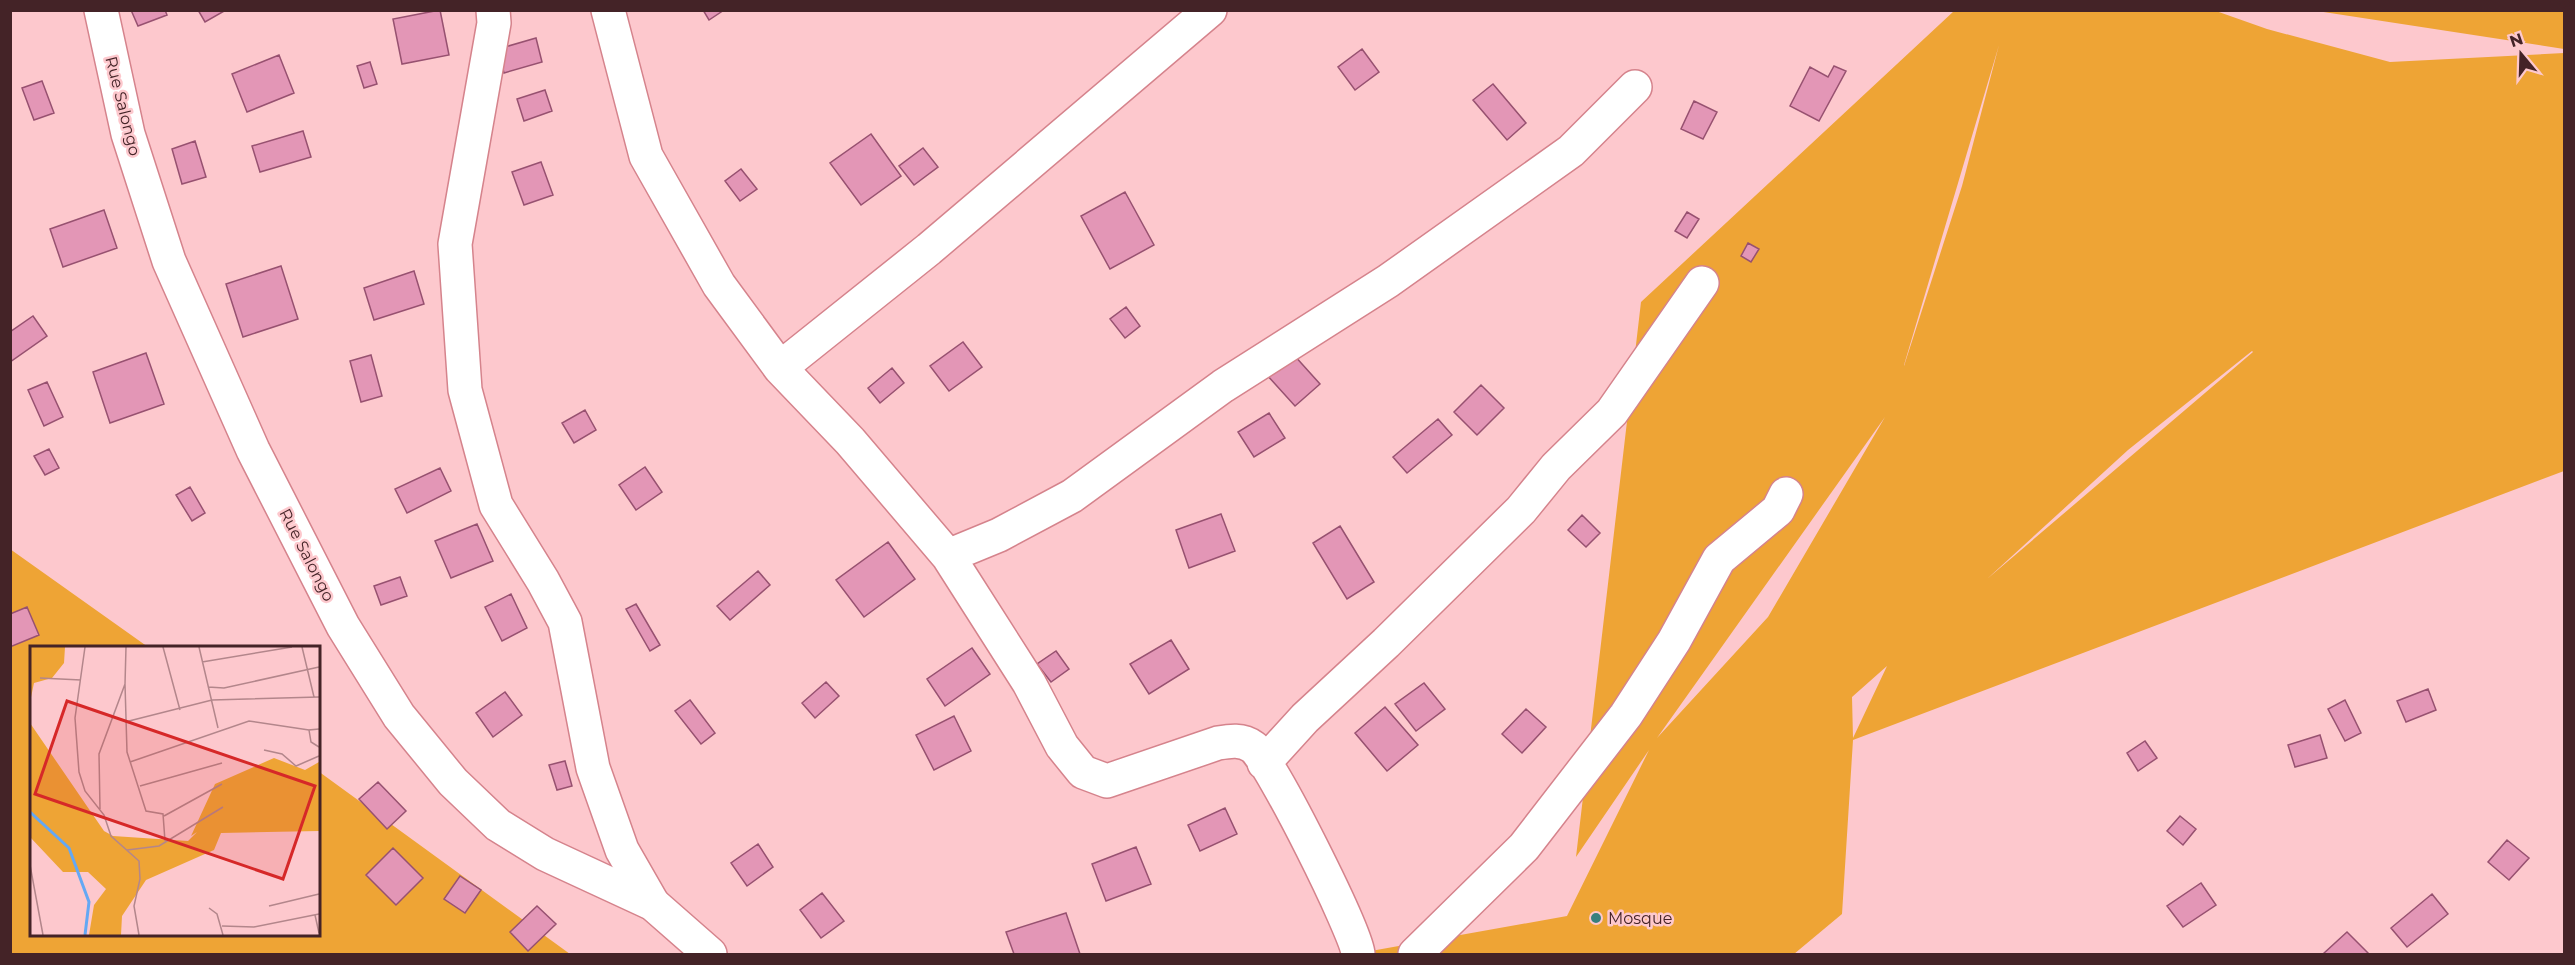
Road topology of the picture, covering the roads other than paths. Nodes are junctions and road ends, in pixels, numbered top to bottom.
1 (101, 10) edge
2 (493, 10) edge
3 (1210, 10) edge
4 (610, 12) edge
5 (1635, 87) dead end
6 (1702, 283) dead end
7 (780, 368) junction
8 (1786, 494) dead end
9 (948, 556) junction
10 (1264, 763) junction
11 (653, 904) junction
12 (710, 954) edge
13 (1358, 954) edge
14 (1415, 954) edge

1 - 11 street, Rue Salongo
2 - 11 street
3 - 7 street
4 - 7 street
5 - 9 street
6 - 10 street
7 - 9 street
8 - 14 street
9 - 10 street
10 - 13 street
11 - 12 street, Rue Salongo

